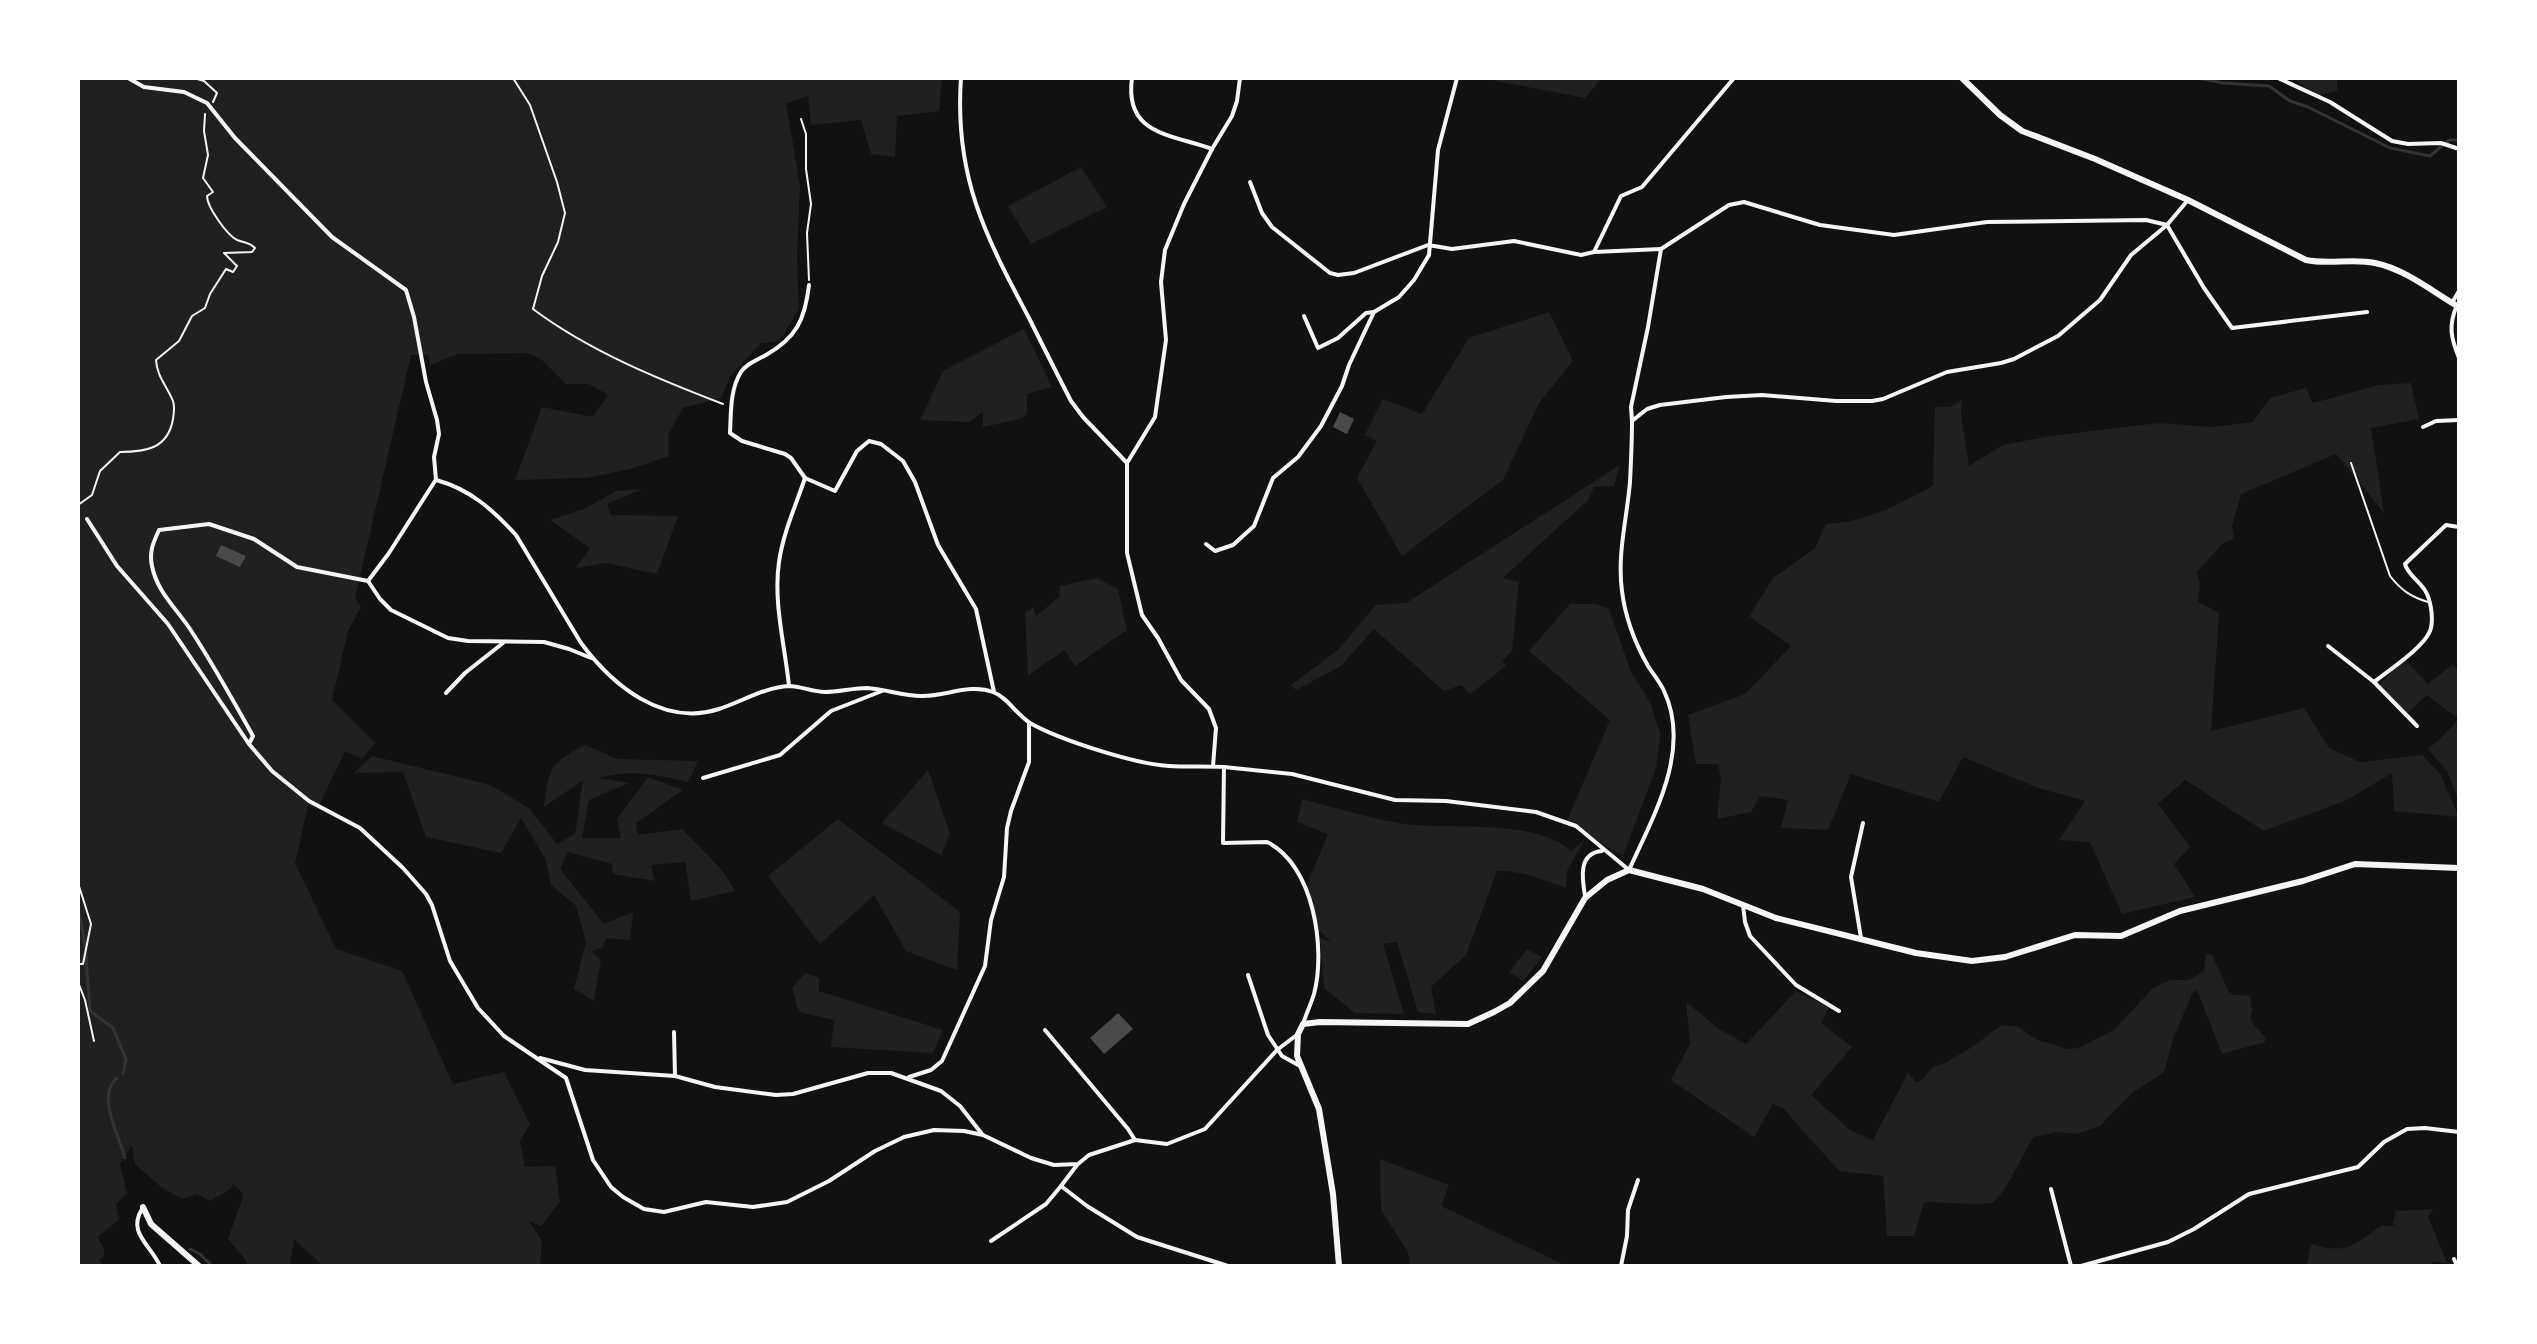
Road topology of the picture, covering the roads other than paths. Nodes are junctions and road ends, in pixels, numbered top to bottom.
1 (128, 78) edge
2 (961, 78) edge
3 (1132, 78) edge
4 (1240, 78) edge
5 (1457, 78) edge
6 (1734, 78) edge
7 (1962, 78) edge
8 (2278, 78) edge
9 (1212, 149) junction
10 (2459, 149) edge
11 (1250, 182) dead end
12 (2188, 200) junction
13 (2167, 225) junction
14 (1428, 245) junction
15 (1661, 249) junction
16 (1594, 252) junction
17 (809, 285) road end
18 (2459, 291) edge
19 (2456, 305) edge
20 (1374, 312) junction
21 (2367, 312) dead end
22 (1304, 316) dead end
23 (2459, 358) edge
24 (2459, 420) edge
25 (1632, 421) junction
26 (2423, 427) dead end
27 (1127, 463) junction
28 (2351, 463) dead end
29 (805, 478) junction
30 (436, 480) junction
31 (87, 519) dead end
32 (2459, 527) edge
33 (1206, 544) dead end
34 (368, 581) junction
35 (2430, 603) junction
36 (505, 642) junction
37 (2328, 646) dead end
38 (593, 659) junction
39 (2374, 682) junction
40 (789, 686) junction
41 (884, 690) junction
42 (994, 692) junction
43 (446, 693) dead end
44 (1029, 722) junction
45 (2417, 726) dead end
46 (249, 744) junction
47 (1213, 766) junction
48 (1224, 767) junction
49 (703, 778) dead end
50 (1863, 823) dead end
51 (1602, 851) junction
52 (2459, 868) edge
53 (1629, 870) junction
54 (1585, 898) junction
55 (1743, 905) junction
56 (1861, 938) junction
57 (1248, 975) dead end
58 (1839, 1011) dead end
59 (1303, 1024) junction
60 (1045, 1030) dead end
61 (674, 1032) dead end
62 (1298, 1034) junction
63 (1277, 1050) junction
64 (537, 1057) junction
65 (1301, 1066) junction
66 (675, 1076) junction
67 (907, 1078) junction
68 (2459, 1132) edge
69 (983, 1135) junction
70 (1135, 1140) junction
71 (1078, 1164) junction
72 (1638, 1180) dead end
73 (1061, 1186) junction
74 (2051, 1189) dead end
75 (143, 1207) joint
76 (991, 1241) dead end
77 (2454, 1259) dead end
78 (160, 1266) edge
79 (199, 1266) edge
80 (1228, 1266) edge
81 (1339, 1266) edge
82 (1621, 1266) edge
83 (2071, 1266) edge
84 (2081, 1266) edge
85 (2457, 1266) edge

1 - 30 street
2 - 27 street
3 - 9 street
4 - 9 street
5 - 14 street
6 - 16 street
7 - 12 street
8 - 10 street
9 - 27 street
11 - 14 street
12 - 13 street
12 - 19 street
13 - 15 street
13 - 21 street
13 - 25 street
14 - 16 street
14 - 20 street
15 - 16 street
15 - 25 street
17 - 29 street
18 - 19 street
19 - 23 street
20 - 22 street
20 - 33 street
24 - 26 street
25 - 53 street
27 - 47 street
28 - 35 lane
29 - 40 street
29 - 42 street
30 - 34 street
30 - 38 street
31 - 46 street
32 - 35 street
34 - 36 street
34 - 46 street
35 - 39 street
36 - 38 street
36 - 43 street
37 - 39 street
38 - 40 street
39 - 45 street
40 - 41 street
41 - 42 street
41 - 49 street
42 - 44 street
44 - 47 street
44 - 67 street
46 - 64 street
47 - 48 street
48 - 51 street
48 - 59 street
50 - 56 street
51 - 53 street
51 - 54 street
52 - 56 street
53 - 54 street
53 - 55 street
54 - 59 street
55 - 56 street
55 - 58 street
57 - 63 street
59 - 62 street
60 - 70 street
61 - 66 street
62 - 63 street
62 - 65 street
63 - 65 street
63 - 70 street
64 - 66 street
64 - 69 street
65 - 81 street
66 - 67 street
67 - 69 street
68 - 84 street
69 - 71 street
70 - 71 street
71 - 73 street
72 - 82 street
73 - 76 street
73 - 80 street
74 - 83 street
75 - 78 street
75 - 79 street
77 - 85 street

